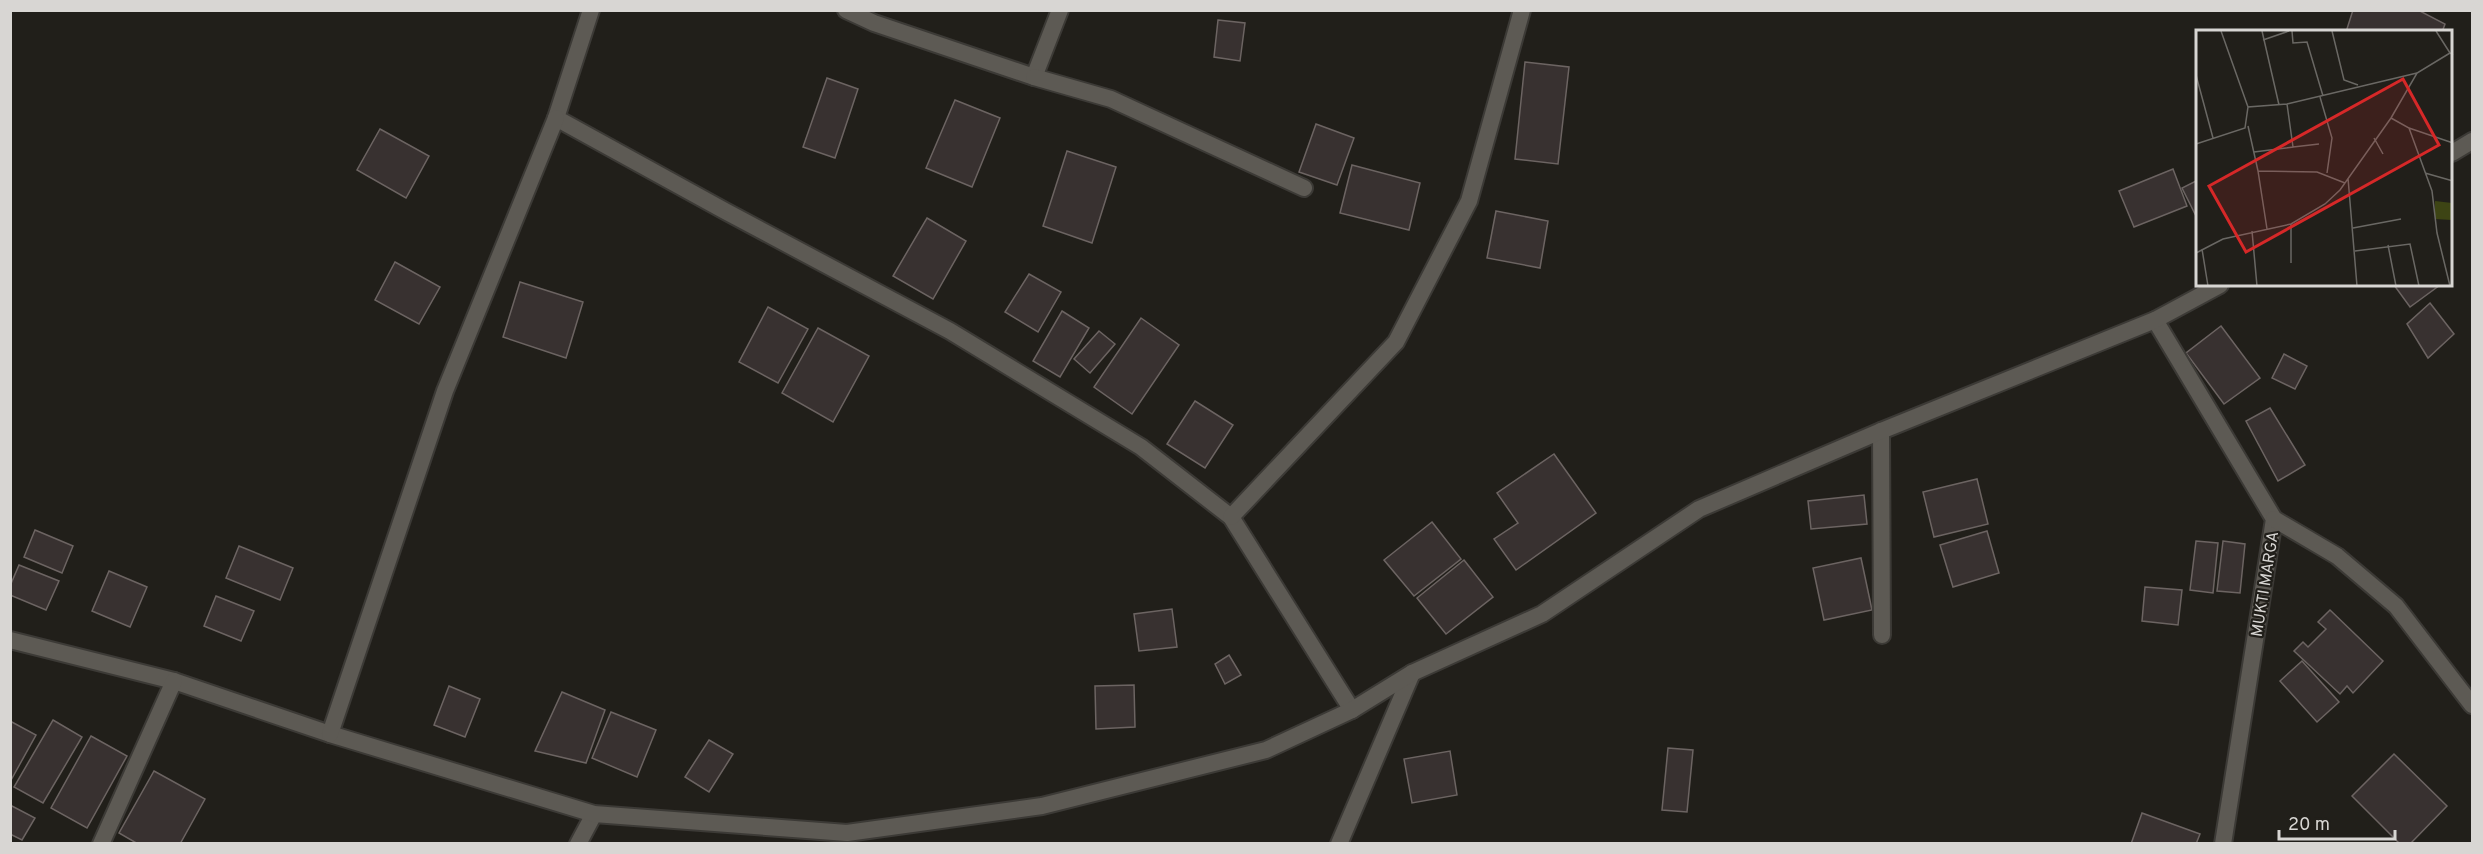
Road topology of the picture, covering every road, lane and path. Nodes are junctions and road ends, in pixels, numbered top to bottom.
1 (591, 10) edge
2 (846, 10) edge
3 (1060, 10) edge
4 (1522, 10) edge
5 (1034, 77) junction
6 (556, 118) junction
7 (2472, 141) edge
8 (2453, 152) edge
9 (1304, 188) dead end
10 (2218, 286) edge
11 (2156, 320) junction
12 (1881, 431) junction
13 (1231, 517) junction
14 (2274, 519) junction
15 (1882, 635) dead end
16 (10, 640) edge
17 (1412, 673) junction
18 (174, 681) junction
19 (2472, 705) edge
20 (1352, 710) junction
21 (330, 734) junction
22 (594, 814) junction
23 (101, 843) edge
24 (578, 843) edge
25 (1339, 843) edge
26 (2223, 843) edge

1 - 6 street
2 - 5 street
3 - 5 street
4 - 13 street
5 - 9 street
6 - 13 street
6 - 21 street
7 - 8 street
10 - 11 street
11 - 12 street
11 - 14 street, MUKTI MARGA
12 - 15 street
12 - 17 street
13 - 20 street
14 - 19 street
14 - 26 street, MUKTI MARGA
16 - 18 street
17 - 20 street
17 - 25 street
18 - 21 street
18 - 23 street
20 - 22 street
21 - 22 street
22 - 24 street

